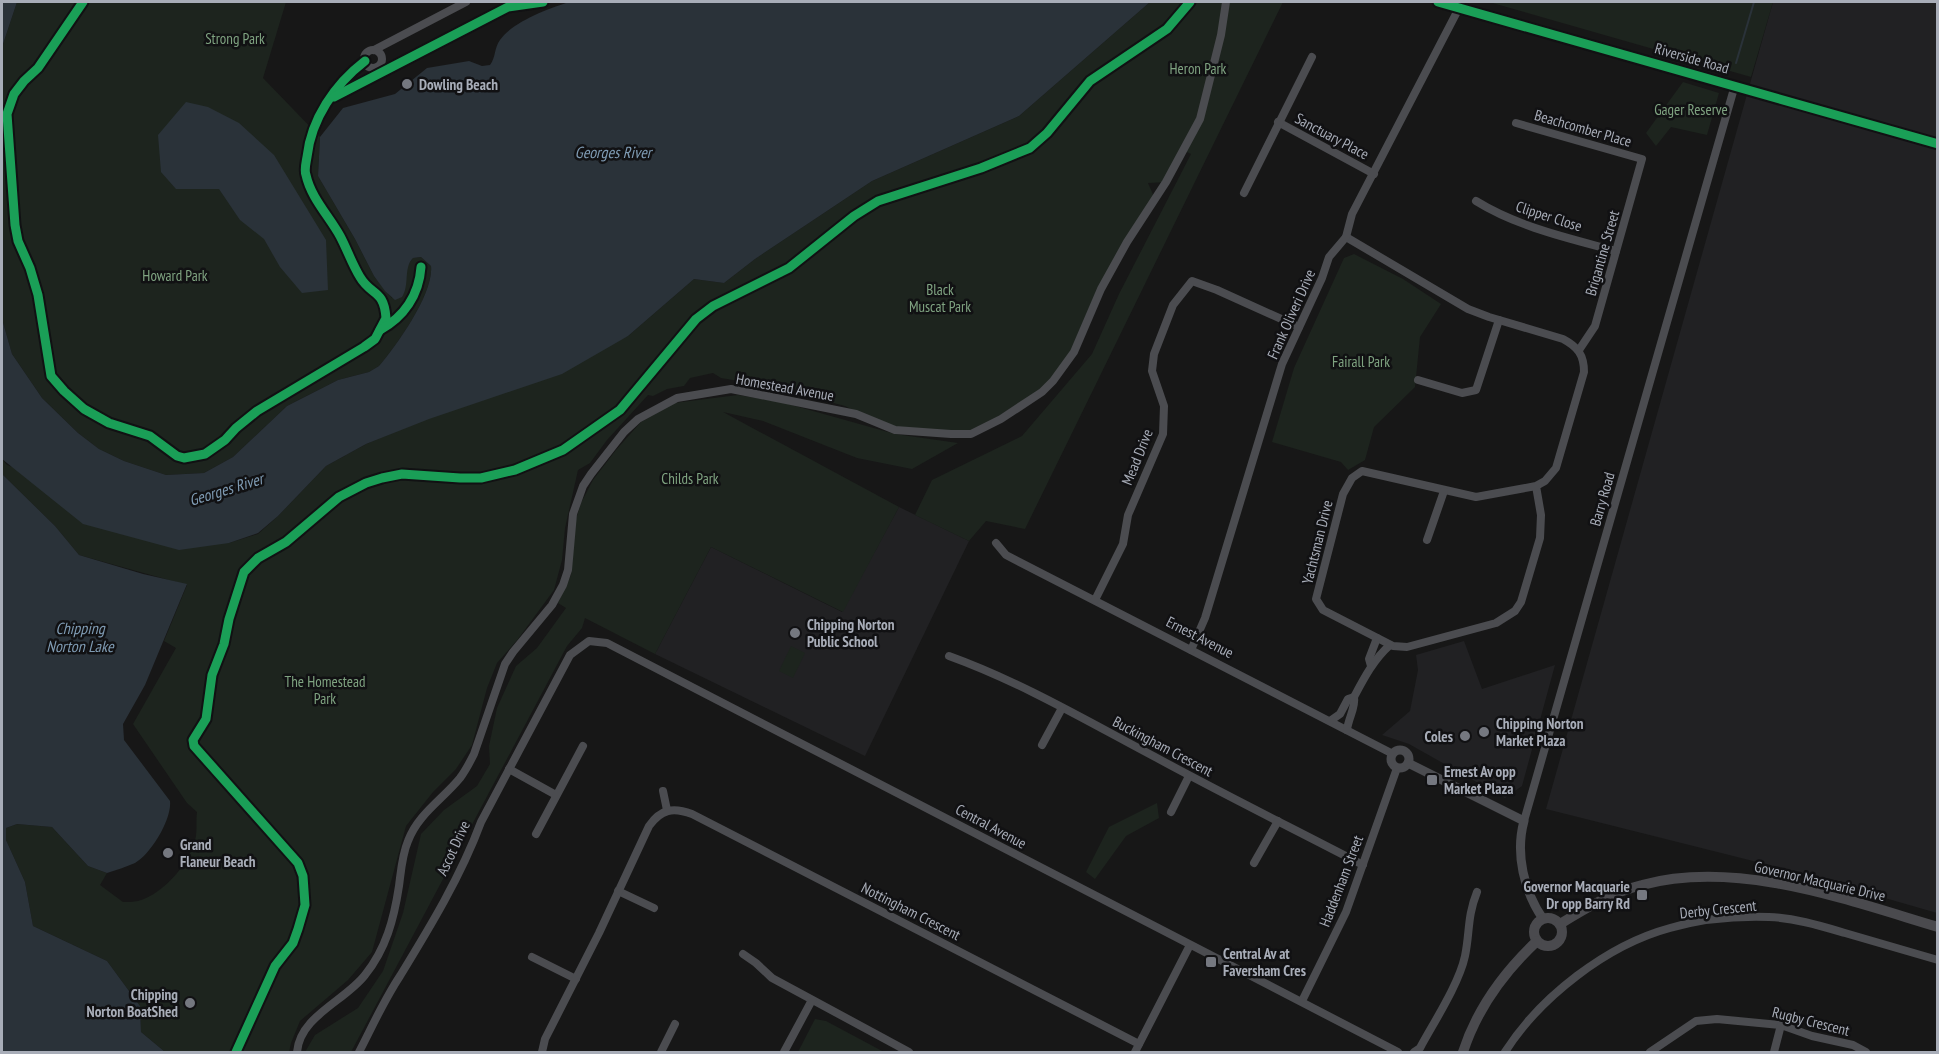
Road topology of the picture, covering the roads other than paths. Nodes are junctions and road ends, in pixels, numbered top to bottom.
1 (466, 2) edge
2 (1226, 2) edge
3 (1438, 2) edge
4 (1459, 8) junction
5 (374, 50) dead end
6 (1312, 57) dead end
7 (1735, 85) junction
8 (1278, 122) junction
9 (1516, 123) dead end
10 (1938, 144) edge
11 (1642, 159) joint
12 (1374, 174) junction
13 (1244, 193) dead end
14 (1476, 201) dead end
15 (1346, 237) junction
16 (1616, 251) junction
17 (1499, 320) junction
18 (1299, 327) junction
19 (1579, 350) junction
20 (1418, 380) dead end
21 (1536, 486) junction
22 (1444, 491) junction
23 (1427, 540) dead end
24 (996, 543) dead end
25 (1095, 600) junction
26 (1377, 638) junction
27 (1390, 645) junction
28 (1191, 650) junction
29 (570, 655) joint
30 (948, 656) dead end
31 (1371, 666) junction
32 (1354, 697) junction
33 (1062, 708) junction
34 (1330, 721) junction
35 (1347, 730) junction
36 (1042, 745) dead end
37 (583, 746) dead end
38 (1393, 754) junction
39 (1408, 763) junction
40 (1397, 768) junction
41 (509, 769) junction
42 (1189, 776) junction
43 (663, 791) dead end
44 (556, 795) junction
45 (667, 810) junction
46 (1171, 812) dead end
47 (1278, 821) junction
48 (1524, 822) junction
49 (536, 834) dead end
50 (1254, 863) dead end
51 (1363, 865) junction
52 (618, 891) junction
53 (1477, 892) dead end
54 (654, 908) dead end
55 (1543, 919) junction
56 (1560, 924) junction
57 (1938, 927) edge
58 (1537, 940) junction
59 (1190, 945) junction
60 (742, 954) dead end
61 (532, 957) dead end
62 (1938, 960) edge
63 (576, 979) junction
64 (812, 1000) junction
65 (1302, 1001) junction
66 (675, 1024) dead end
67 (1781, 1024) junction
68 (1139, 1044) junction
69 (297, 1053) edge
70 (359, 1053) edge
71 (542, 1053) edge
72 (661, 1053) edge
73 (784, 1053) edge
74 (909, 1053) edge
75 (1135, 1053) edge
76 (1398, 1053) edge
77 (1414, 1053) edge
78 (1463, 1053) edge
79 (1506, 1053) edge
80 (1650, 1053) edge
81 (1774, 1053) edge
82 (1866, 1053) edge

1 - 5 street
2 - 69 street, Homestead Avenue
3 - 4 street, Riverside Road
4 - 7 street, Riverside Road
4 - 12 street, Frank Oliveri Drive
6 - 8 street, Sanctuary Place
7 - 10 street, Riverside Road
7 - 48 street, Barry Road
8 - 12 street, Sanctuary Place
8 - 13 street, Sanctuary Place
9 - 11 street, Beachcomber Place
11 - 16 street, Brigantine Street
12 - 15 street, Frank Oliveri Drive
14 - 16 street, Clipper Close
15 - 17 street
15 - 18 street, Frank Oliveri Drive
16 - 19 street, Brigantine Street
17 - 19 street
17 - 20 street
18 - 25 street, Mead Drive
18 - 28 street, Frank Oliveri Drive
19 - 21 street
21 - 22 street, Yachtsman Drive
21 - 27 street
22 - 23 street
22 - 26 street, Yachtsman Drive
24 - 25 street, Ernest Avenue
25 - 28 street, Ernest Avenue
26 - 27 street, Yachtsman Drive
26 - 31 street
27 - 31 street
28 - 34 street, Ernest Avenue
29 - 41 street, Ascot Drive
29 - 59 street, Central Avenue
30 - 33 street, Buckingham Crescent
31 - 32 street
32 - 34 street
32 - 35 street
33 - 36 street
33 - 42 street, Buckingham Crescent
34 - 35 street, Ernest Avenue
35 - 38 street, Ernest Avenue
37 - 44 street
38 - 39 street
38 - 40 street
39 - 40 street
39 - 48 street
40 - 51 street, Haddenham Street
41 - 44 street
41 - 70 street, Ascot Drive
42 - 46 street
42 - 47 street, Buckingham Crescent
43 - 45 street
44 - 49 street
45 - 52 street
45 - 68 street, Nottingham Crescent
47 - 50 street
47 - 51 street, Buckingham Crescent
48 - 55 street, Barry Road
51 - 65 street, Haddenham Street
52 - 54 street
52 - 63 street
53 - 77 street
55 - 56 main road
55 - 58 main road
56 - 57 main road, Governor Macquarie Drive
56 - 58 main road
58 - 78 main road
59 - 65 street, Central Avenue
59 - 68 street
60 - 64 street
61 - 63 street
62 - 79 street, Derby Crescent
63 - 71 street
64 - 73 street
64 - 74 street
65 - 76 street, Central Avenue
66 - 72 street
67 - 80 street, Rugby Crescent
67 - 81 street
67 - 82 street, Rugby Crescent
68 - 75 street

